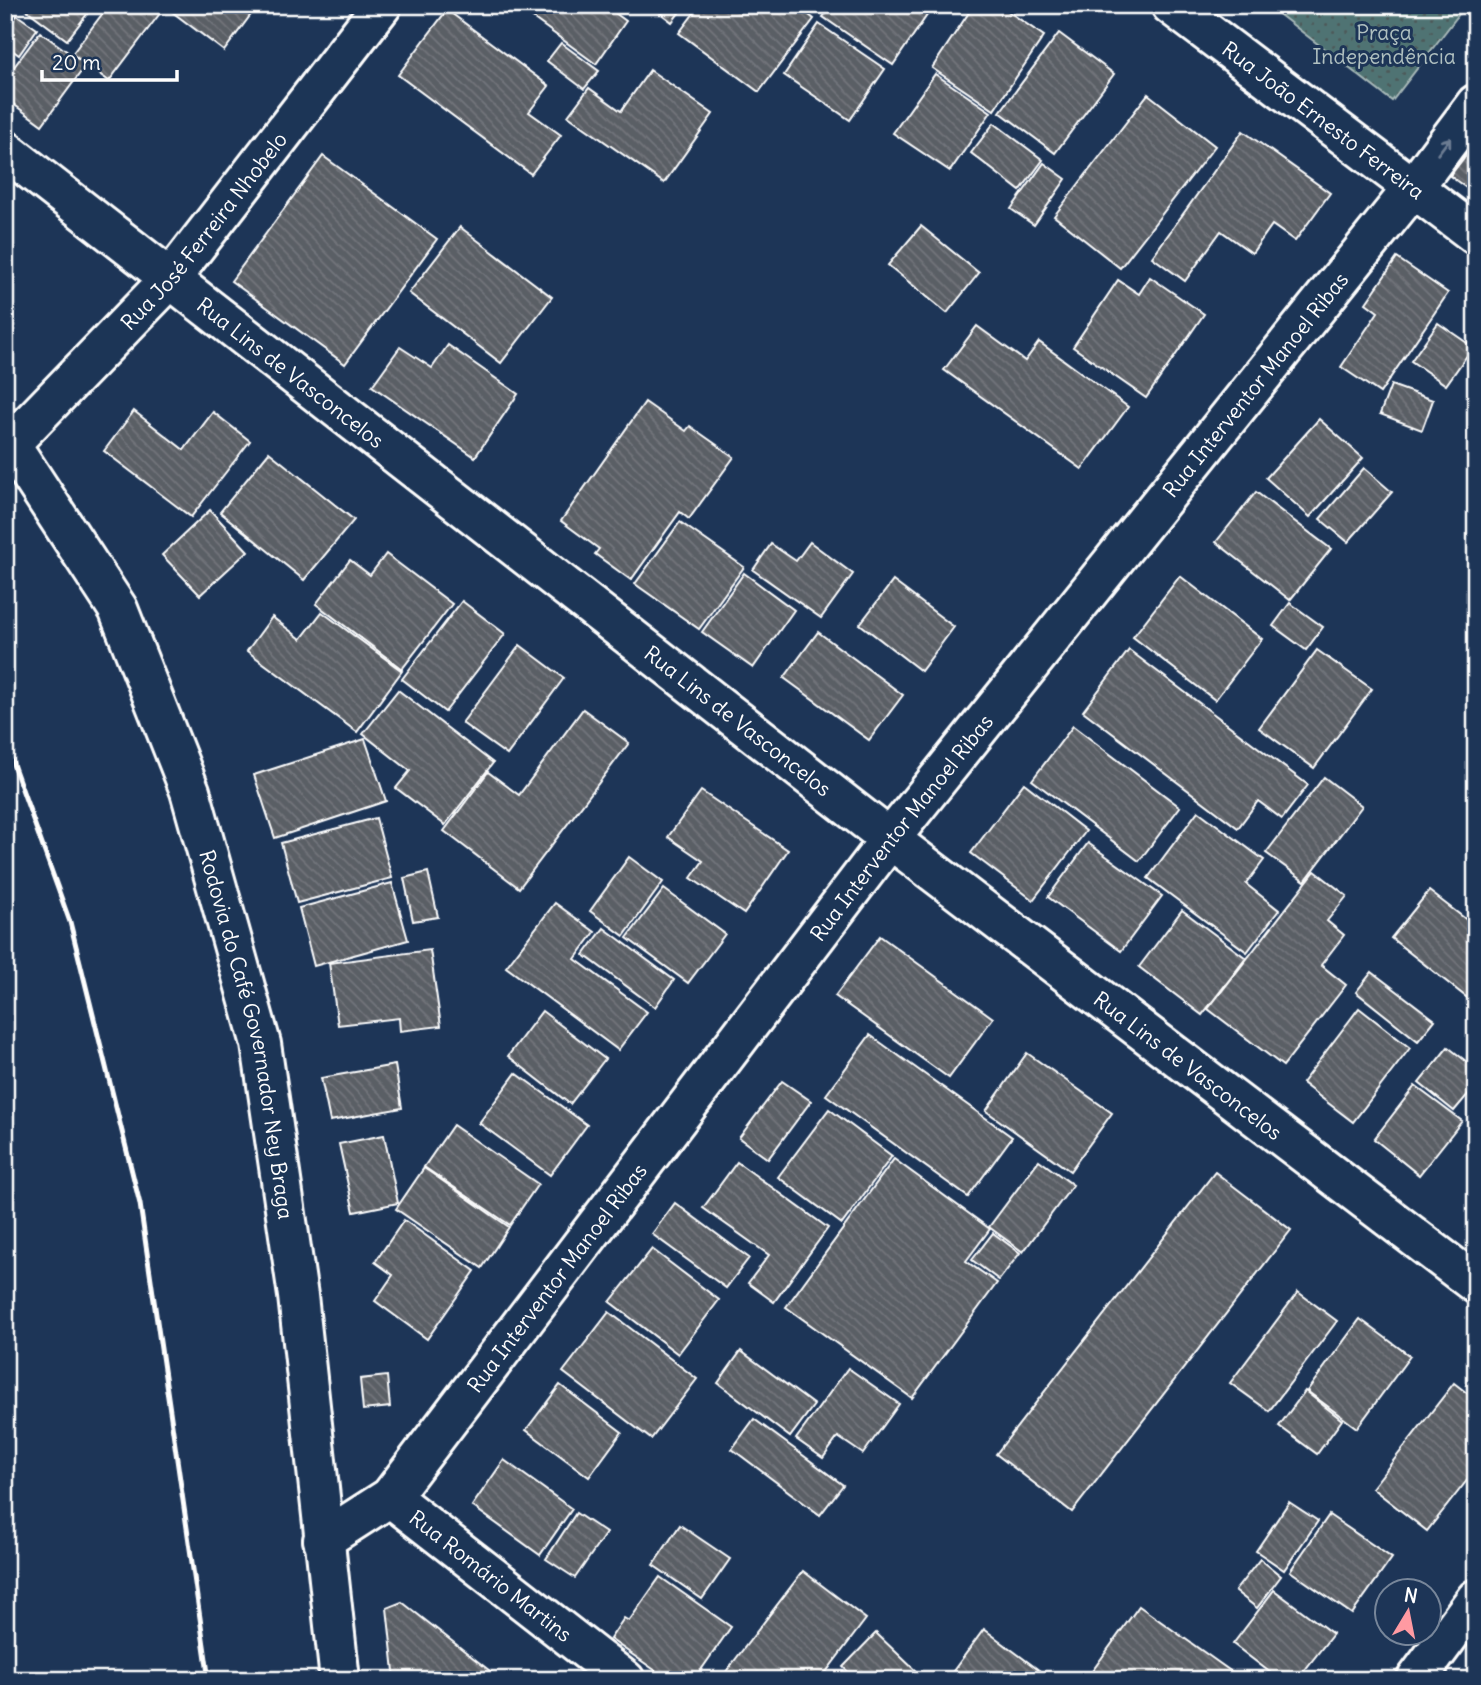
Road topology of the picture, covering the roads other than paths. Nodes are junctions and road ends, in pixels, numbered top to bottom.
1 (382, 5) edge
2 (1171, 5) edge
3 (1476, 104) edge
4 (5, 150) edge
5 (1413, 188) junction
6 (1476, 235) edge
7 (171, 278) junction
8 (8, 440) edge
9 (890, 839) junction
10 (1476, 1283) edge
11 (390, 1497) junction
12 (323, 1540) junction
13 (1476, 1599) edge
14 (340, 1680) edge
15 (625, 1680) edge
16 (1416, 1680) edge

1 - 7 street, Rua José Ferreira Nhobelo
2 - 5 street, Rua João Ernesto Ferreira
5 -> 3 street, Rua Interventor Manoel Ribas
4 - 7 street, Rua Lins de Vasconcelos
5 - 6 street, Rua João Ernesto Ferreira
5 - 9 street, Rua Interventor Manoel Ribas
7 - 8 street, Rua José Ferreira Nhobelo
7 - 9 street, Rua Lins de Vasconcelos
8 - 12 street, Rodovia do Café Governador Ney Braga
9 - 10 street, Rua Lins de Vasconcelos
9 - 11 street, Rua Interventor Manoel Ribas
11 - 12 street, Rua Interventor Manoel Ribas
11 - 15 street, Rua Romário Martins
12 - 14 street, Rodovia do Café Governador Ney Braga
13 - 16 street

